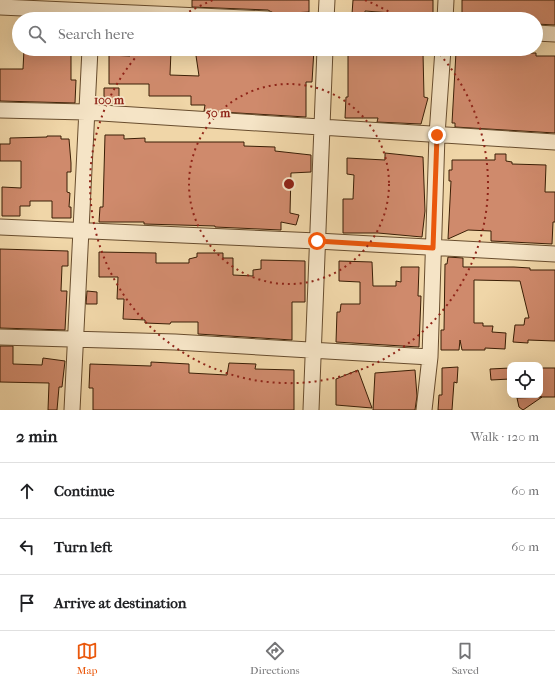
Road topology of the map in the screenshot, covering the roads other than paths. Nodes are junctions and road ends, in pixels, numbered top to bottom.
1 (326, 0) edge
2 (446, 0) edge
3 (0, 7) edge
4 (92, 10) edge
5 (131, 12) edge
6 (326, 12) edge
7 (445, 12) edge
8 (543, 33) edge
9 (555, 34) edge
10 (90, 56) edge
11 (325, 56) edge
12 (443, 56) edge
13 (0, 110) edge
14 (86, 112) junction
15 (323, 126) junction
16 (437, 135) junction
17 (555, 142) edge
18 (0, 227) edge
19 (80, 230) junction
20 (317, 241) junction
21 (433, 248) junction
22 (555, 254) edge
23 (0, 337) edge
24 (75, 340) junction
25 (314, 351) junction
26 (430, 357) junction
27 (72, 410) edge
28 (311, 410) edge
29 (424, 410) edge

1 - 6 street
2 - 7 street
3 - 4 street
4 - 5 street
8 - 9 street
10 - 14 street
11 - 15 street
12 - 16 street
13 - 14 street
14 - 15 street
14 - 19 street
15 - 16 street
15 - 20 street
16 - 17 street
16 - 21 street
18 - 19 street
19 - 20 street
19 - 24 street
20 - 21 street
20 - 25 street
21 - 22 street
21 - 26 street
23 - 24 street
24 - 25 street
24 - 27 street
25 - 26 street
25 - 28 street
26 - 29 street

